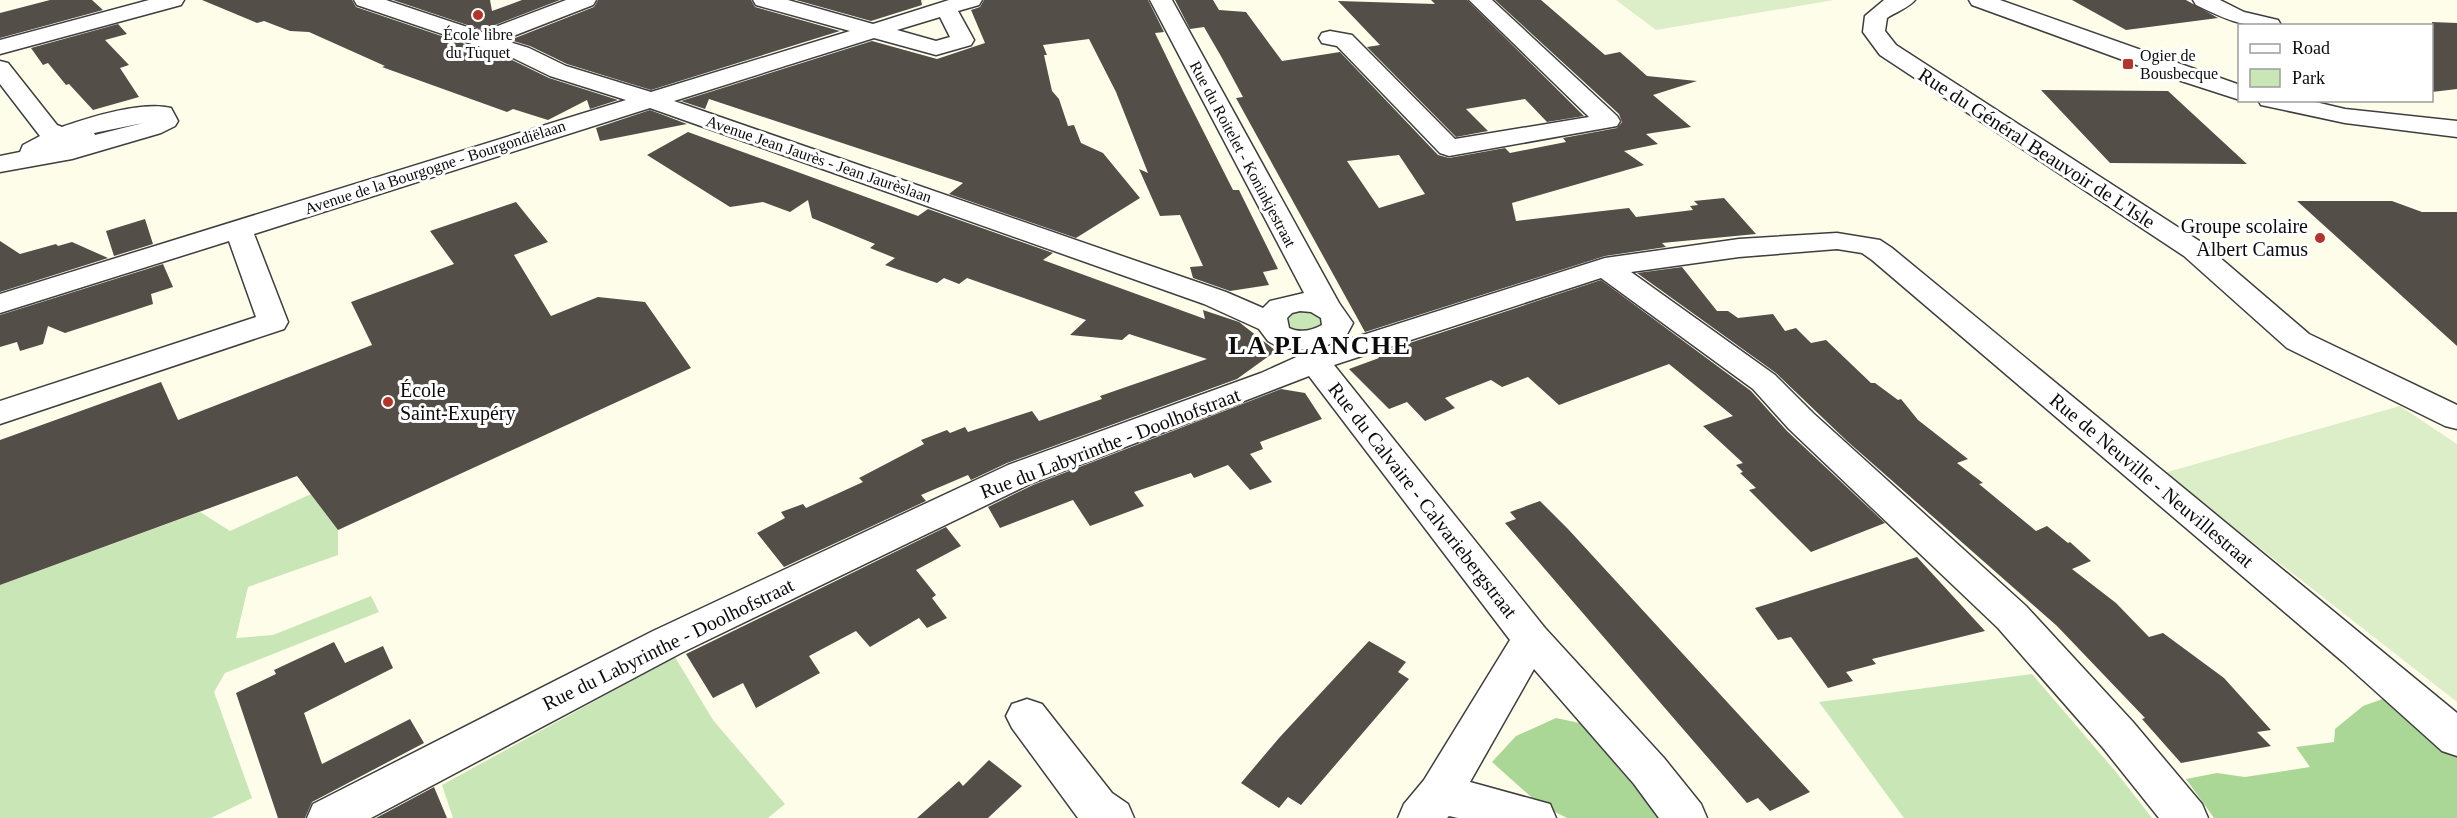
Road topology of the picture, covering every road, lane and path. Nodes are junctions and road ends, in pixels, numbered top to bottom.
1 (173, 0) edge
2 (365, 0) edge
3 (585, 0) edge
4 (764, 0) edge
5 (971, 0) edge
6 (1161, 0) edge
7 (1480, 0) edge
8 (1904, 0) edge
9 (1980, 0) edge
10 (2204, 0) edge
11 (2270, 0) edge
12 (946, 8) junction
13 (2266, 24) edge
14 (2270, 24) edge
15 (869, 31) junction
16 (1330, 38) dead end
17 (482, 40) junction
18 (0, 46) edge
19 (0, 68) edge
20 (2238, 92) edge
21 (649, 100) junction
22 (2279, 102) edge
23 (2457, 127) edge
24 (56, 145) junction
25 (0, 156) edge
26 (0, 164) edge
27 (238, 229) junction
28 (1837, 241) joint
29 (1605, 267) junction
30 (0, 304) edge
31 (1326, 307) junction
32 (1306, 347) junction
33 (0, 413) edge
34 (2457, 417) edge
35 (1531, 639) junction
36 (1027, 716) dead end
37 (2457, 738) edge
38 (1430, 806) edge
39 (1098, 814) edge
40 (329, 818) edge
41 (1534, 818) edge
42 (1685, 818) edge
43 (2186, 818) edge

1 - 18 street
2 - 17 street, Avenue Jean Jaurès - Jean Jaurèslaan
3 - 17 street
4 - 15 street
5 - 12 street, Avenue de la Bourgogne - Bourgondiëlaan
6 - 31 street, Rue du Roitelet - Koninkjestraat
7 - 16 street
8 - 34 street, Rue du Général Beauvoir de L'Isle
9 - 20 street
10 - 13 street
11 - 14 street
12 - 15 street, Avenue de la Bourgogne - Bourgondiëlaan
12 - 15 street
15 - 21 street, Avenue de la Bourgogne - Bourgondiëlaan
17 - 21 street, Avenue Jean Jaurès - Jean Jaurèslaan
19 - 24 street
21 - 27 street, Avenue de la Bourgogne - Bourgondiëlaan
21 - 32 street, Avenue Jean Jaurès - Jean Jaurèslaan
22 - 23 street
24 - 25 street
24 - 26 street
27 - 30 street, Avenue de la Bourgogne - Bourgondiëlaan
27 - 33 street
28 - 29 street, Rue du Labyrinthe - Doolhofstraat
28 - 37 street, Rue de Neuville - Neuvillestraat
29 - 32 street, Rue du Labyrinthe - Doolhofstraat
29 - 43 street
31 - 32 street, Rue du Roitelet - Koninkjestraat
31 - 32 street
32 - 35 street, Rue du Calvaire - Calvariebergstraat
32 - 40 street, Rue du Labyrinthe - Doolhofstraat
35 - 38 street
35 - 42 street, Rue du Calvaire - Calvariebergstraat
36 - 39 street
38 - 41 street

